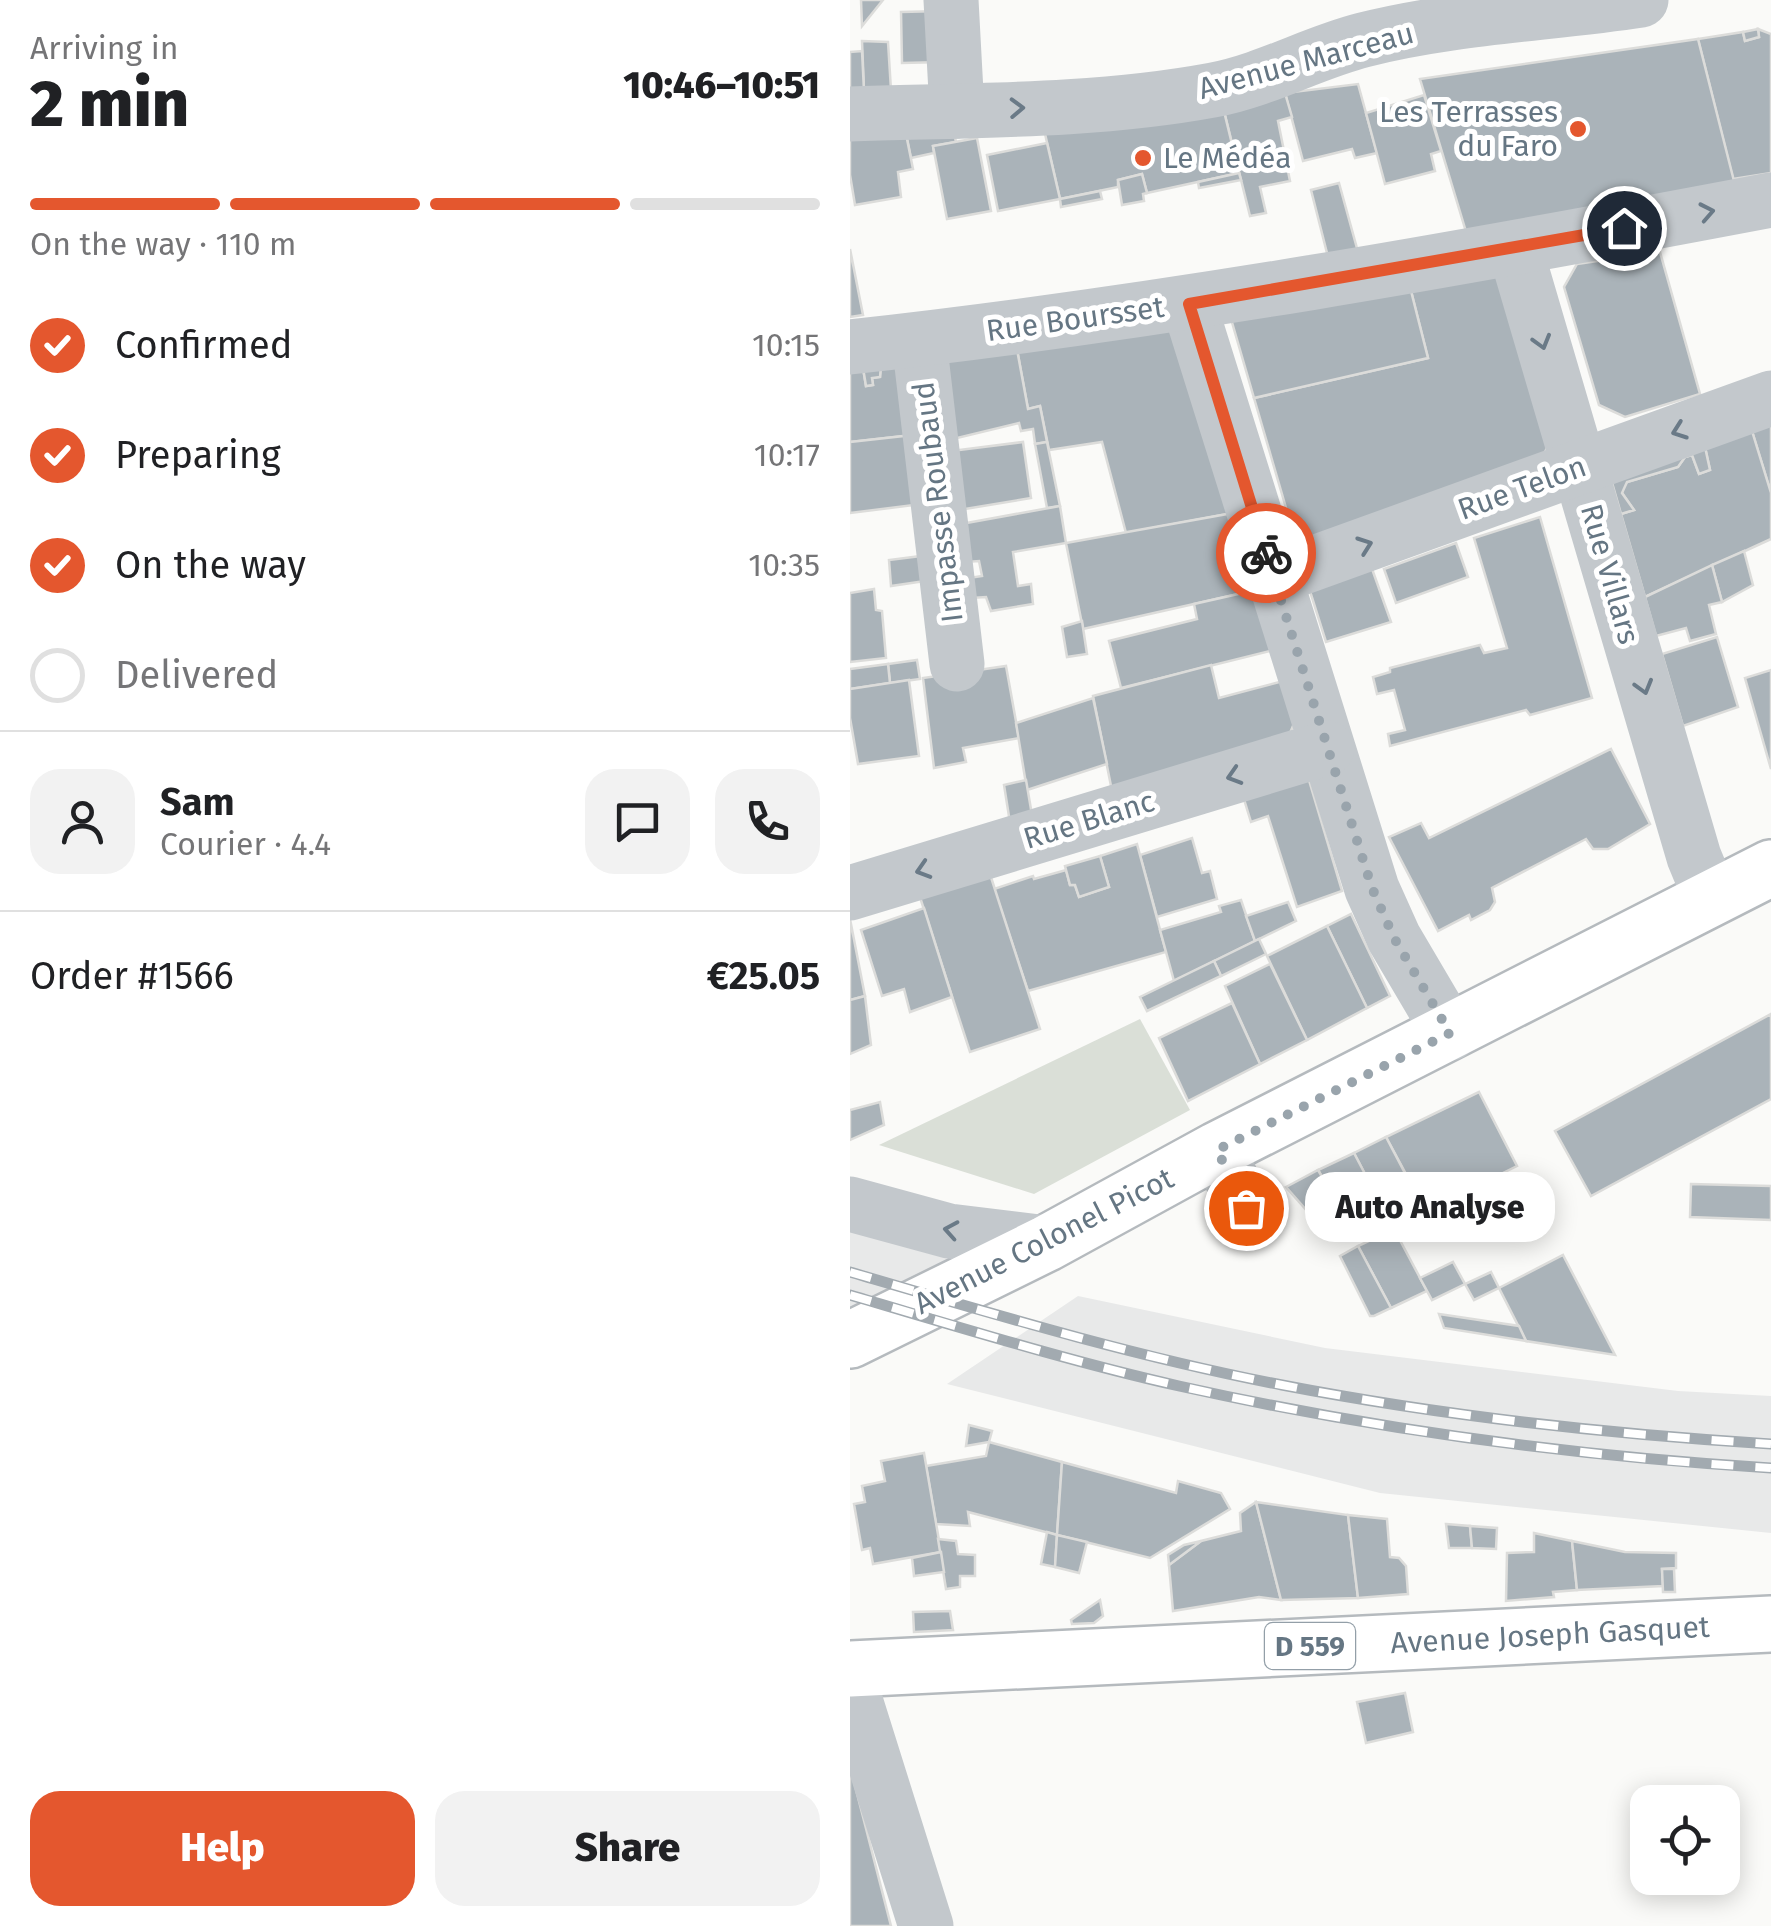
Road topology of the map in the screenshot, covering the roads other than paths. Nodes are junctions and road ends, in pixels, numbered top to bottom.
1 (952, 0) edge
2 (1641, 0) edge
3 (1502, 9) edge
4 (957, 110) junction
5 (850, 114) edge
6 (1771, 200) edge
7 (1514, 248) junction
8 (1189, 304) junction
9 (919, 340) junction
10 (850, 347) edge
11 (1771, 398) edge
12 (1579, 467) junction
13 (1274, 578) junction
14 (956, 664) dead end
15 (1327, 748) junction
16 (1771, 868) edge
17 (850, 892) edge
18 (1711, 898) junction
19 (1450, 1033) junction
20 (1217, 1150) junction
21 (850, 1204) edge
22 (1246, 1208) dead end
23 (1047, 1243) junction
24 (850, 1340) edge
25 (1771, 1624) edge
26 (850, 1668) edge
27 (850, 1684) edge
28 (926, 1926) edge

1 - 4 street
2 - 3 street, Avenue Marceau
4 -> 3 street, Avenue Marceau
4 - 5 street, Avenue Marceau
7 -> 6 street, Rue Boursset
7 - 8 street, Rue Boursset
7 -> 12 street, Rue Villars
8 - 9 street, Rue Boursset
8 - 13 street
9 - 10 street, Rue Boursset
9 - 14 street, Impasse Roubaud
11 -> 12 street, Rue Telon
13 -> 12 street, Rue Telon
12 -> 18 street, Rue Villars
13 - 15 street
15 -> 17 street, Rue Blanc
15 - 19 street
16 - 18 main road, Avenue Colonel Picot
18 - 19 main road, Avenue Colonel Picot
19 - 20 main road, Avenue Colonel Picot
20 - 22 street
20 - 23 main road, Avenue Colonel Picot
23 -> 21 street
23 - 24 main road, Avenue Colonel Picot
25 - 26 main road, Avenue Joseph Gasquet / D 559
27 - 28 street

